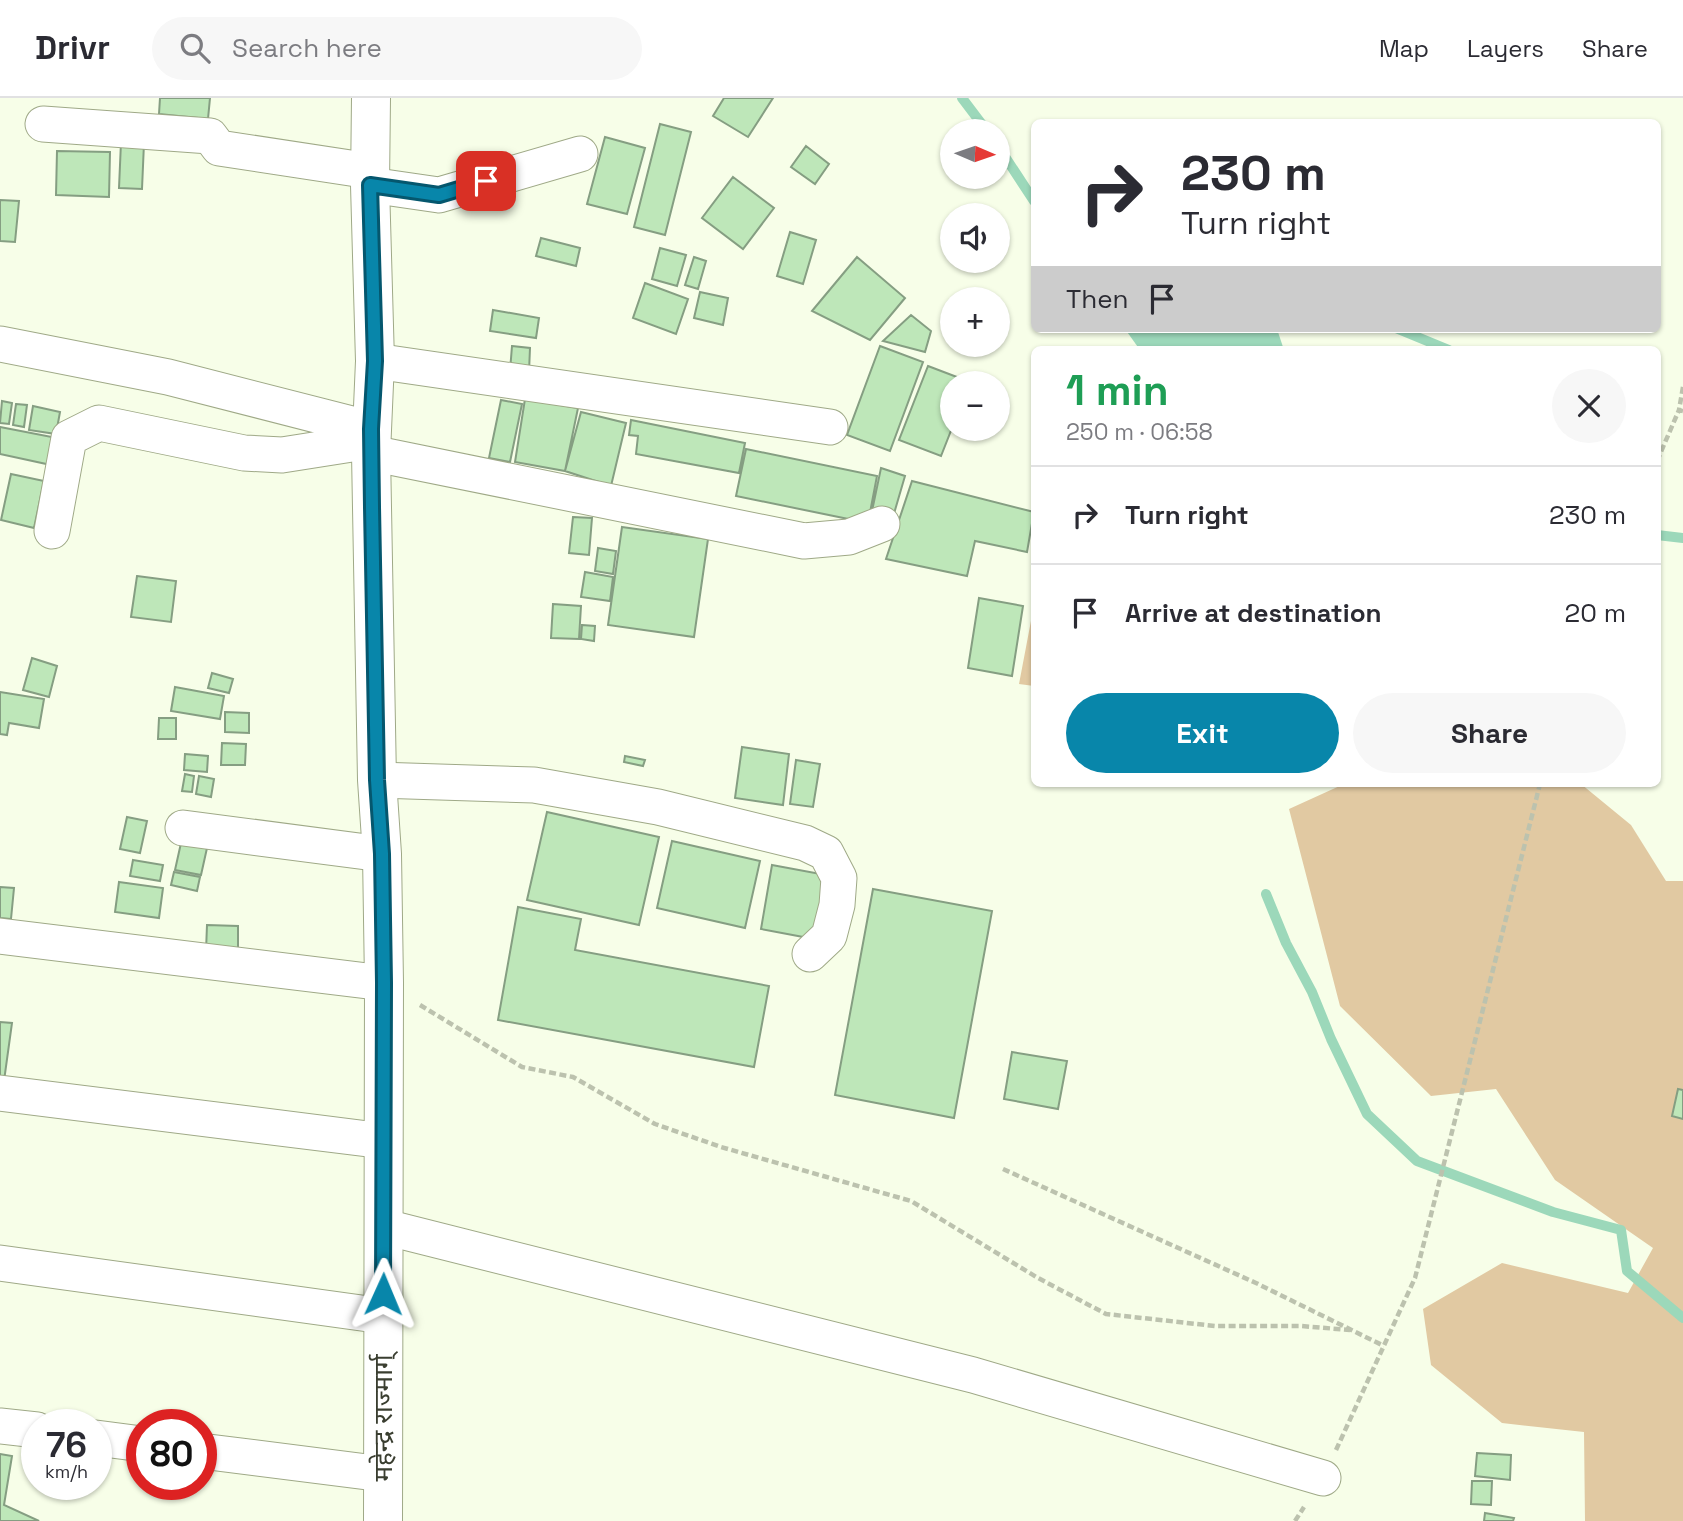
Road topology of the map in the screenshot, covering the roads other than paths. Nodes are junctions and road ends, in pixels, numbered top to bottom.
1 (371, 98) edge
2 (43, 124) dead end
3 (580, 154) dead end
4 (370, 178) junction
5 (0, 344) edge
6 (375, 361) junction
7 (830, 427) dead end
8 (371, 441) junction
9 (882, 524) dead end
10 (52, 531) dead end
11 (377, 780) junction
12 (183, 828) dead end
13 (382, 854) junction
14 (0, 936) edge
15 (810, 954) dead end
16 (384, 983) junction
17 (0, 1093) edge
18 (384, 1141) junction
19 (385, 1227) junction
20 (0, 1263) edge
21 (383, 1316) junction
22 (0, 1426) edge
23 (21, 1428) edge
24 (217, 1453) edge
25 (383, 1474) junction
26 (1323, 1478) road end
27 (383, 1521) edge

1 - 4 highway, महेन्द्र राज्मार्ग्
2 - 4 street
3 - 4 street
4 - 6 highway, महेन्द्र राज्मार्ग्
5 - 8 street
6 - 7 street
6 - 8 highway, महेन्द्र राज्मार्ग्
8 - 9 street
8 - 10 street
8 - 11 highway, महेन्द्र राज्मार्ग्
11 - 13 highway, महेन्द्र राज्मार्ग्
11 - 15 street
12 - 13 street
13 - 16 highway, महेन्द्र राज्मार्ग्
14 - 16 street
16 - 18 highway, महेन्द्र राज्मार्ग्
17 - 18 street
18 - 19 highway, महेन्द्र राज्मार्ग्
19 - 21 highway, महेन्द्र राज्मार्ग्
19 - 26 street
20 - 21 street
21 - 25 highway, महेन्द्र राज्मार्ग्
22 - 23 street
24 - 25 street
25 - 27 highway, महेन्द्र राज्मार्ग्

